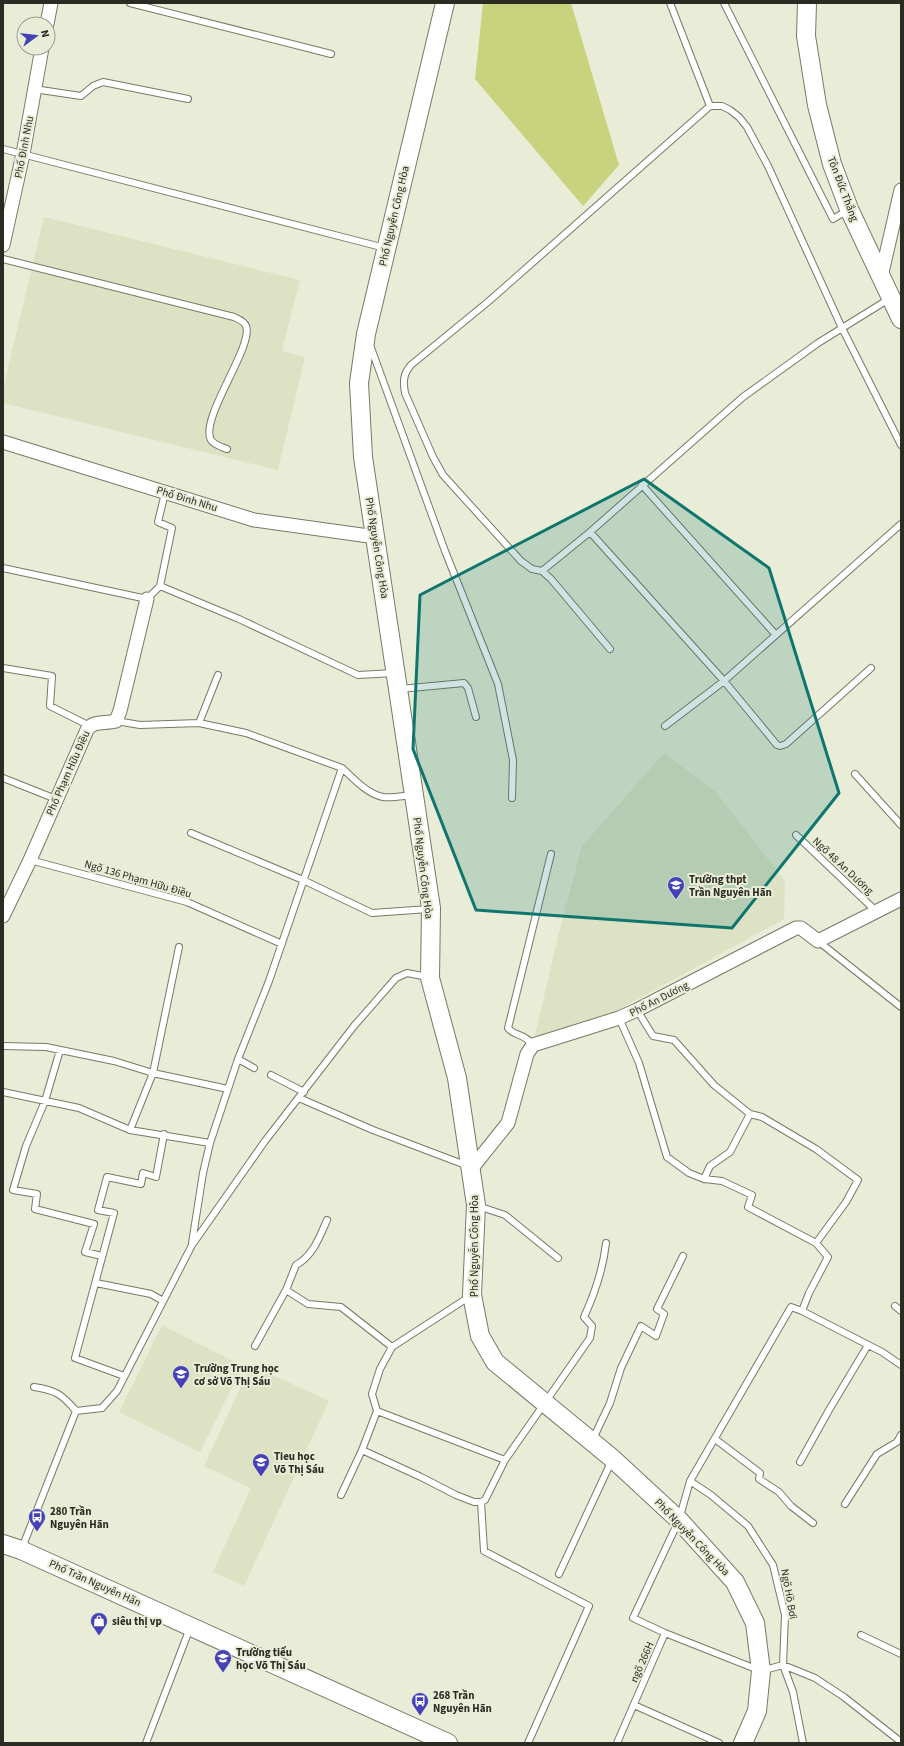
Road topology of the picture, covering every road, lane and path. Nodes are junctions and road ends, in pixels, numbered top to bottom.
1 (51, 3) edge
2 (130, 3) edge
3 (445, 3) edge
4 (670, 3) edge
5 (724, 3) edge
6 (807, 3) edge
7 (49, 16) edge
8 (331, 54) dead end
9 (40, 56) edge
10 (34, 89) junction
11 (188, 99) dead end
12 (710, 106) junction
13 (3, 149) edge
14 (23, 154) junction
15 (900, 196) edge
16 (849, 209) junction
17 (3, 245) edge
18 (387, 249) junction
19 (3, 259) edge
20 (881, 277) junction
21 (890, 298) junction
22 (901, 319) edge
23 (842, 328) junction
24 (366, 334) junction
25 (3, 442) edge
26 (901, 445) edge
27 (227, 450) dead end
28 (642, 485) junction
29 (165, 493) junction
30 (901, 524) edge
31 (590, 532) junction
32 (376, 537) junction
33 (3, 568) edge
34 (542, 571) junction
35 (160, 586) junction
36 (147, 599) junction
37 (776, 635) junction
38 (610, 649) dead end
39 (3, 668) edge
40 (871, 668) dead end
41 (218, 675) dead end
42 (397, 681) junction
43 (724, 682) junction
44 (476, 718) dead end
45 (116, 721) junction
46 (199, 723) junction
47 (90, 726) junction
48 (665, 726) dead end
49 (342, 768) junction
50 (855, 774) dead end
51 (3, 778) edge
52 (413, 795) junction
53 (512, 798) dead end
54 (56, 799) junction
55 (901, 825) edge
56 (191, 833) dead end
57 (796, 835) dead end
58 (551, 854) dead end
59 (30, 860) junction
60 (303, 880) junction
61 (901, 899) edge
62 (430, 908) junction
63 (876, 912) junction
64 (3, 916) edge
65 (818, 941) junction
66 (282, 944) junction
67 (179, 947) dead end
68 (430, 978) junction
69 (901, 1007) edge
70 (637, 1010) junction
71 (619, 1018) junction
72 (533, 1045) junction
73 (3, 1046) edge
74 (60, 1050) junction
75 (238, 1059) junction
76 (254, 1068) dead end
77 (153, 1073) junction
78 (271, 1075) dead end
79 (228, 1090) junction
80 (3, 1092) edge
81 (304, 1092) junction
82 (300, 1098) junction
83 (45, 1101) junction
84 (750, 1114) junction
85 (130, 1130) junction
86 (164, 1134) junction
87 (210, 1143) junction
88 (472, 1168) junction
89 (704, 1179) junction
90 (476, 1205) junction
91 (327, 1220) dead end
92 (606, 1243) dead end
93 (816, 1243) junction
94 (192, 1245) junction
95 (102, 1256) junction
96 (684, 1256) dead end
97 (558, 1258) dead end
98 (96, 1283) junction
99 (286, 1290) junction
100 (472, 1295) junction
101 (163, 1301) junction
102 (895, 1306) dead end
103 (802, 1311) junction
104 (901, 1311) edge
105 (868, 1345) junction
106 (255, 1346) dead end
107 (392, 1347) junction
108 (900, 1363) edge
109 (124, 1376) junction
110 (34, 1387) dead end
111 (545, 1402) junction
112 (76, 1411) junction
113 (377, 1411) junction
114 (901, 1435) edge
115 (715, 1439) junction
116 (592, 1442) junction
117 (362, 1450) junction
118 (613, 1459) junction
119 (506, 1460) junction
120 (800, 1462) dead end
121 (690, 1481) junction
122 (341, 1495) dead end
123 (481, 1502) junction
124 (845, 1504) dead end
125 (679, 1520) junction
126 (813, 1523) dead end
127 (3, 1544) edge
128 (21, 1550) junction
129 (559, 1574) dead end
130 (190, 1626) junction
131 (665, 1633) junction
132 (861, 1635) dead end
133 (901, 1654) edge
134 (783, 1665) junction
135 (761, 1671) junction
136 (634, 1705) junction
137 (901, 1742) edge
138 (146, 1743) edge
139 (448, 1743) edge
140 (528, 1743) edge
141 (617, 1743) edge
142 (719, 1743) edge
143 (744, 1743) edge
144 (803, 1743) edge

1 - 7 street
2 - 8 lane
3 - 18 street, Phố Nguyễn Công Hòa
4 - 12 lane
5 - 16 lane
6 - 16 street, Tôn Đức Thắng
9 - 10 street, Phố Đinh Nhu
10 - 11 lane
10 - 14 street, Phố Đinh Nhu
12 - 23 lane
12 - 34 lane
13 - 14 lane
14 - 17 street, Phố Đinh Nhu
14 - 18 lane
15 - 20 street
16 - 20 street, Tôn Đức Thắng
18 - 24 street, Phố Nguyễn Công Hòa
19 - 27 lane
20 - 21 street, Tôn Đức Thắng
21 - 22 street, Tôn Đức Thắng
21 - 23 lane
23 - 26 lane
23 - 28 lane
24 - 32 street, Phố Nguyễn Công Hòa
24 - 53 lane
25 - 29 street, Phố Đinh Nhu
28 - 31 lane
28 - 37 lane
29 - 32 street, Phố Đinh Nhu
29 - 35 lane
30 - 37 lane
31 - 34 lane
31 - 43 lane
32 - 42 street, Phố Nguyễn Công Hòa
33 - 36 lane
34 - 38 lane
35 - 36 lane
35 - 42 lane
36 - 45 street
37 - 43 lane
39 - 47 lane
40 - 43 lane
41 - 46 lane
42 - 44 lane
42 - 52 street, Phố Nguyễn Công Hòa
43 - 48 lane
45 - 46 lane
45 - 47 street, Phố Phạm Hữu Điều
46 - 49 lane
47 - 54 street, Phố Phạm Hữu Điều
49 - 52 lane
49 - 60 lane
50 - 55 lane
51 - 54 lane
52 - 62 street, Phố Nguyễn Công Hòa
54 - 59 street, Phố Phạm Hữu Điều
56 - 60 lane
57 - 63 lane, Ngõ 48 An Dương
58 - 72 lane
59 - 64 street, Phố Phạm Hữu Điều
59 - 66 lane, Ngõ 136 Phạm Hữu Điều
60 - 62 lane
60 - 66 lane
61 - 63 street
62 - 68 street, Phố Nguyễn Công Hòa
63 - 65 street
65 - 69 lane
65 - 70 street, Phố An Dương
66 - 75 lane
67 - 77 lane
68 - 81 lane
68 - 88 street, Phố Nguyễn Công Hòa
70 - 71 street, Phố An Dương
70 - 84 lane
71 - 72 street, Phố An Dương
71 - 89 lane
72 - 88 street
73 - 74 lane
74 - 77 lane
74 - 83 lane
75 - 76 lane
75 - 79 lane
77 - 79 lane
77 - 85 lane
78 - 81 lane
79 - 87 lane
80 - 83 lane
81 - 82 lane
82 - 88 lane
82 - 94 lane
83 - 85 lane
83 - 95 lane
84 - 89 lane
84 - 93 lane
85 - 86 lane
86 - 87 lane
86 - 95 lane
87 - 94 lane
88 - 90 street, Phố Nguyễn Công Hòa
89 - 93 lane
90 - 97 lane
90 - 100 street, Phố Nguyễn Công Hòa
91 - 99 lane
92 - 111 lane
93 - 103 lane
94 - 101 lane
95 - 98 lane
96 - 116 lane
98 - 101 lane
98 - 109 lane
99 - 106 lane
99 - 107 lane
100 - 107 lane
100 - 111 street, Phố Nguyễn Công Hòa
101 - 109 lane
102 - 104 lane
103 - 105 lane
103 - 115 lane
105 - 108 lane
105 - 120 lane
107 - 113 lane
109 - 112 lane
110 - 112 lane
111 - 116 street, Phố Nguyễn Công Hòa
111 - 119 lane
112 - 128 lane
113 - 117 lane
113 - 119 lane
114 - 124 lane
115 - 121 lane
115 - 126 lane
116 - 118 street, Phố Nguyễn Công Hòa
117 - 122 lane
117 - 123 lane
118 - 125 street, Phố Nguyễn Công Hòa
118 - 129 lane
119 - 123 lane
121 - 125 lane
121 - 134 lane, Ngõ Hồ Bơi
123 - 140 lane
125 - 131 lane, ngõ 266H
125 - 135 street, Phố Nguyễn Công Hòa
127 - 128 street, Phố Trần Nguyên Hãn
128 - 130 street, Phố Trần Nguyên Hãn
130 - 138 lane
130 - 139 street, Phố Trần Nguyên Hãn
131 - 135 lane
131 - 136 lane, ngõ 266H
132 - 133 lane
134 - 135 lane
134 - 137 lane
134 - 144 lane, Ngõ Hồ Bơi
135 - 143 street, Phố Nguyễn Công Hòa
136 - 141 lane, ngõ 266H
136 - 142 lane

